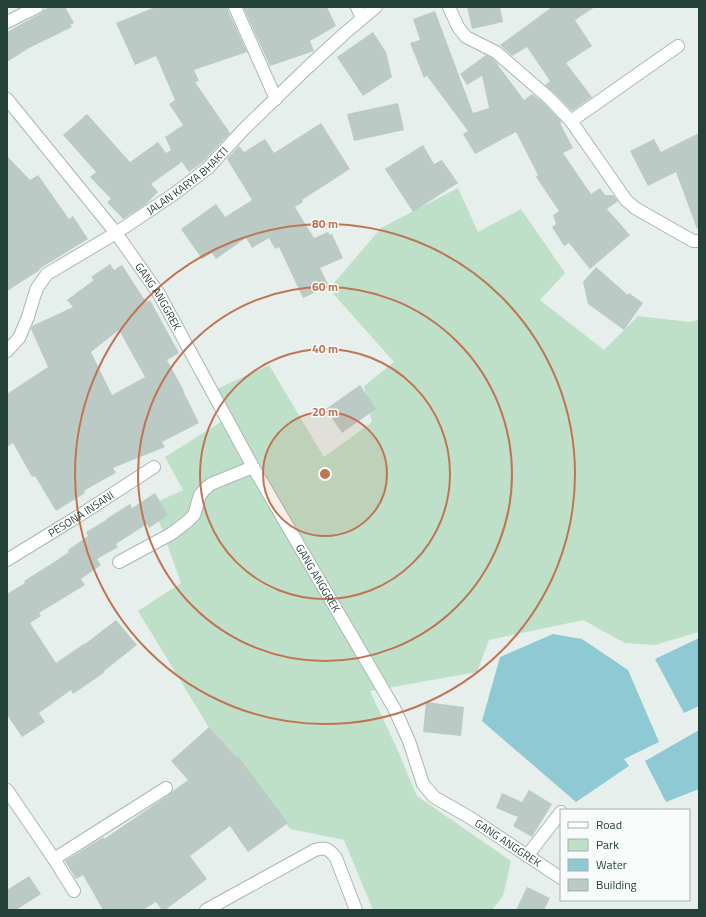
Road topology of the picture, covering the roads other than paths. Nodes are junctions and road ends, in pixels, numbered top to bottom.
1 (37, 7) edge
2 (235, 7) edge
3 (356, 7) edge
4 (376, 7) edge
5 (449, 7) edge
6 (362, 18) junction
7 (7, 22) edge
8 (678, 46) dead end
9 (7, 99) edge
10 (276, 99) junction
11 (570, 122) junction
12 (116, 233) junction
13 (699, 242) edge
14 (7, 351) edge
15 (253, 466) junction
16 (154, 467) dead end
17 (7, 560) edge
18 (119, 562) dead end
19 (166, 788) dead end
20 (9, 797) edge
21 (560, 813) edge
22 (527, 856) junction
23 (54, 859) junction
24 (560, 877) edge
25 (74, 892) dead end
26 (226, 905) edge
27 (206, 910) edge
28 (356, 910) edge

1 - 7 street
2 - 10 street
3 - 6 street
4 - 6 street, JALAN KARYA BHAKTI
5 - 11 street
6 - 10 street, JALAN KARYA BHAKTI
8 - 11 street
9 - 12 street, GANG ANGGREK
10 - 12 street, JALAN KARYA BHAKTI
11 - 13 street
12 - 14 street, JALAN KARYA BHAKTI
12 - 15 street, GANG ANGGREK
15 - 18 street
15 - 22 street, GANG ANGGREK
16 - 17 street, PESONA INSANI
19 - 23 street
20 - 23 street
21 - 22 street
22 - 24 street, GANG ANGGREK
23 - 25 street
26 - 27 street
26 - 28 street

